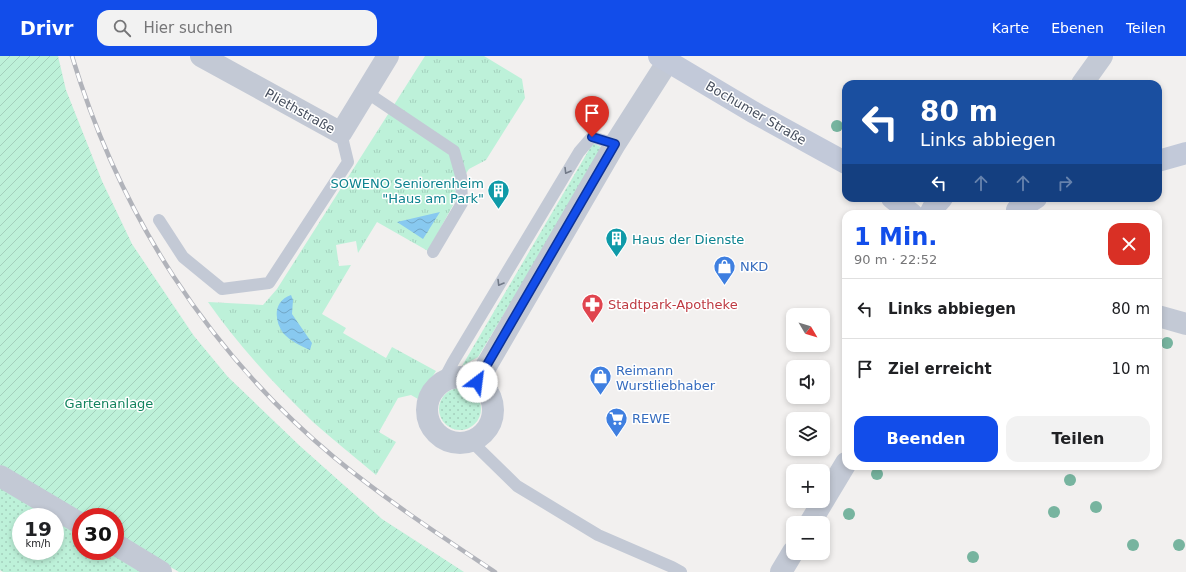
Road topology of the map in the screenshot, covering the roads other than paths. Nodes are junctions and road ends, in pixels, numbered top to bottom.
1 (202, 56) edge
2 (1102, 56) edge
3 (382, 58) edge
4 (663, 59) edge
5 (1085, 80) edge
6 (366, 92) junction
7 (341, 133) junction
8 (615, 144) junction
9 (1186, 153) edge
10 (1162, 160) edge
11 (842, 161) edge
12 (897, 202) edge
13 (938, 202) edge
14 (1026, 202) edge
15 (1014, 207) edge
16 (907, 210) edge
17 (932, 210) edge
18 (159, 220) dead end
19 (433, 252) dead end
20 (1162, 317) edge
21 (1186, 324) edge
22 (443, 381) junction
23 (477, 382) junction
24 (471, 441) junction
25 (842, 470) edge
26 (0, 476) edge
27 (814, 516) edge
28 (72, 519) edge
29 (124, 549) edge
30 (788, 560) edge
31 (161, 572) edge
32 (680, 572) edge
33 (781, 572) edge

1 - 7 street, Pliethstraße
2 - 5 street
3 - 6 street, Pliethstraße
4 - 8 street, Bochumer Straße
4 - 11 street, Bochumer Straße
6 - 7 street, Pliethstraße
6 - 19 lane
7 - 18 lane
8 -> 22 lane
8 - 23 street, Bochumer Straße
9 - 10 street
12 - 16 street
13 - 17 street
14 - 15 street
20 - 21 street
22 - 23 street
22 - 24 street
23 - 24 street
24 - 32 lane
25 - 27 street
26 - 28 street
29 - 31 street
30 - 33 street

